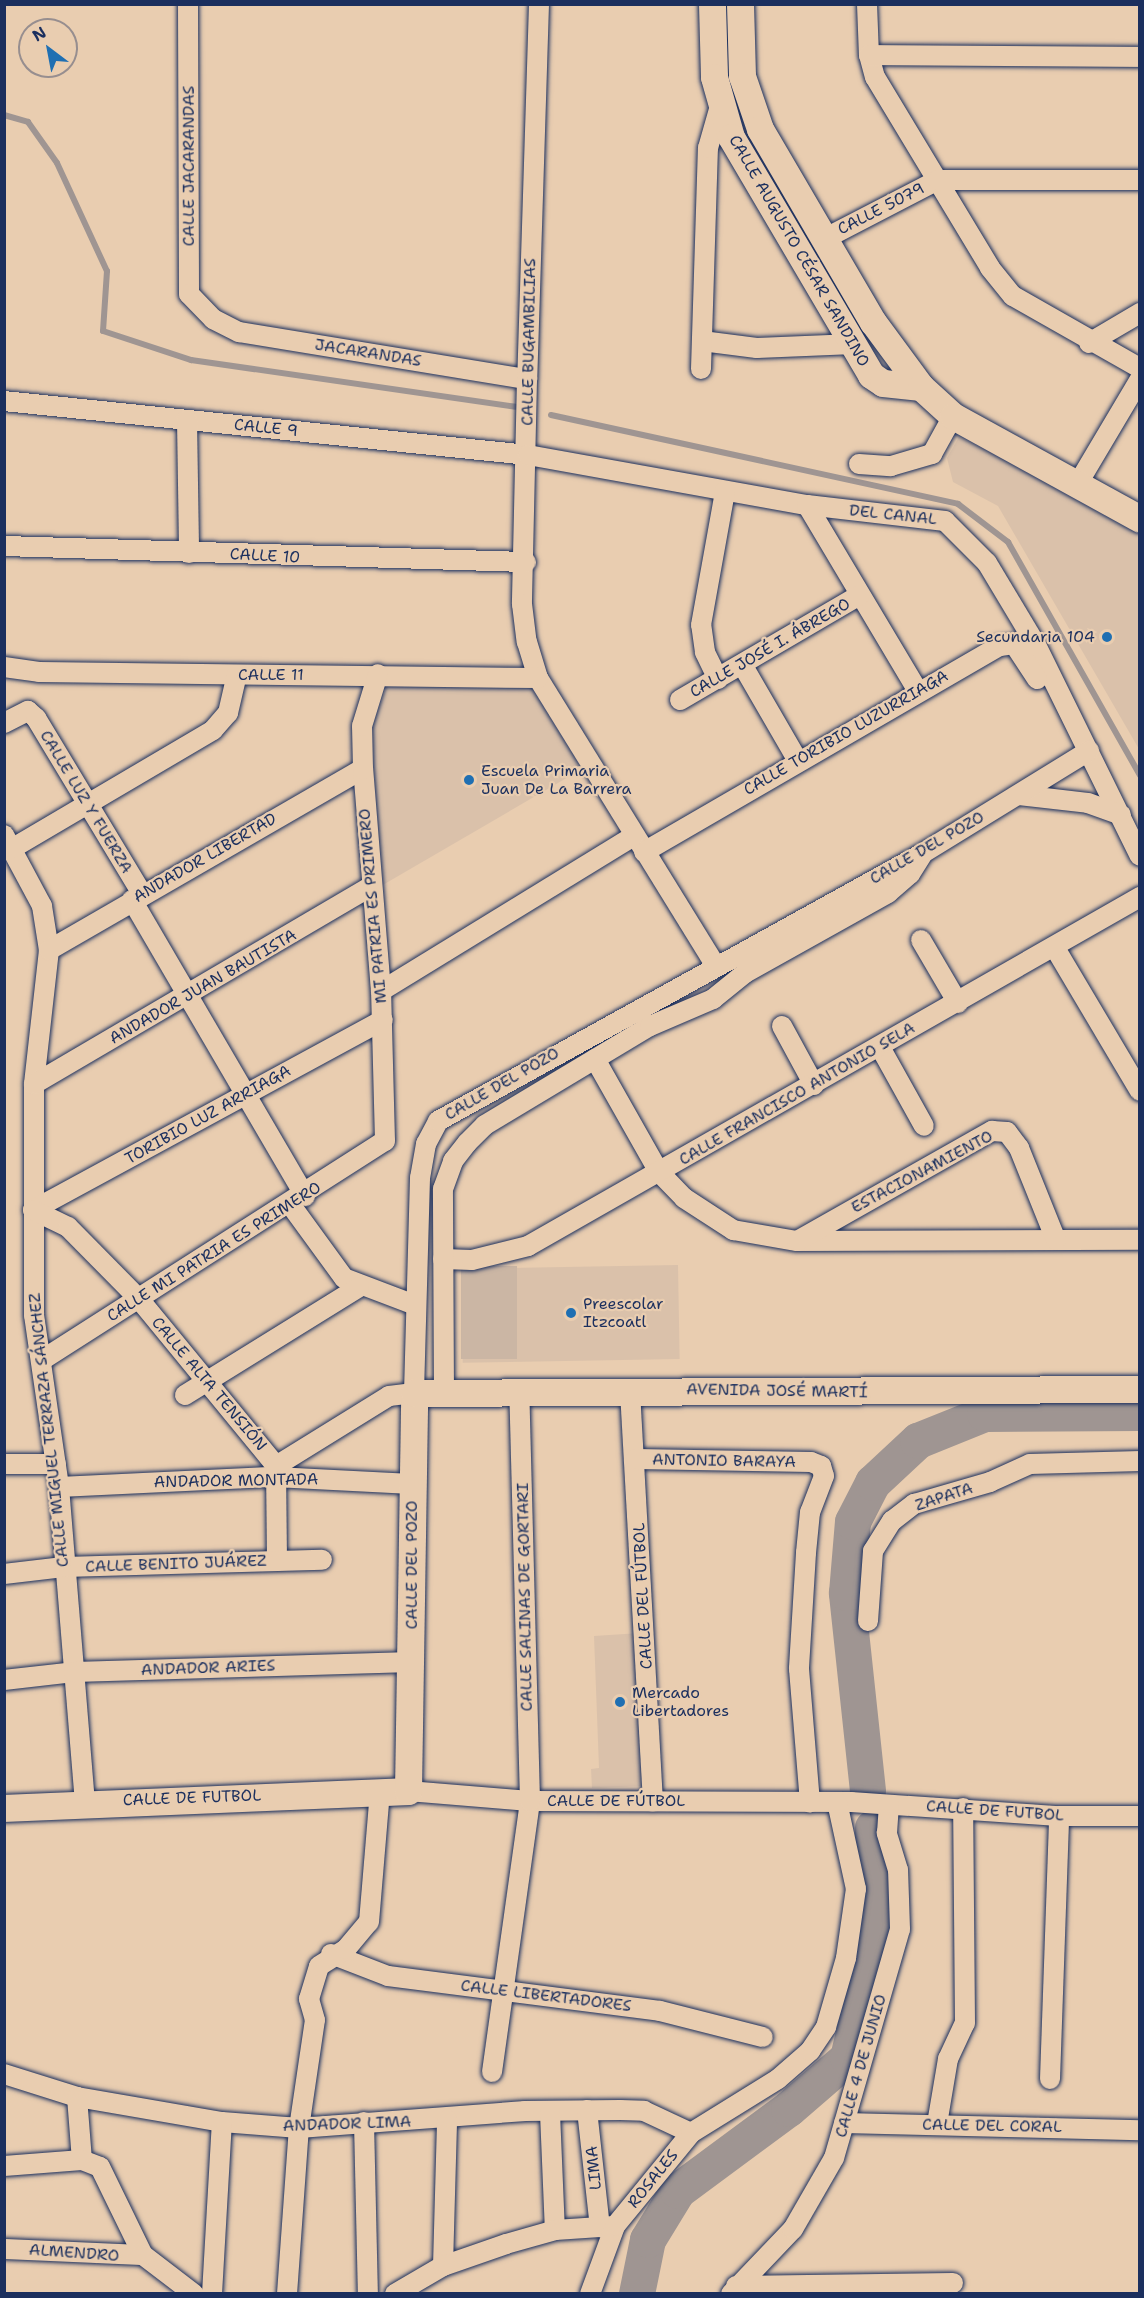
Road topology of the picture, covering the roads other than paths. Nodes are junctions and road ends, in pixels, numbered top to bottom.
1 (188, 4) edge
2 (539, 4) edge
3 (712, 4) edge
4 (740, 4) edge
5 (867, 4) edge
6 (869, 55) junction
7 (1140, 57) edge
8 (720, 106) junction
9 (938, 180) junction
10 (1140, 180) edge
11 (825, 238) junction
12 (1140, 314) edge
13 (213, 318) joint
14 (702, 341) junction
15 (1089, 343) junction
16 (854, 344) junction
17 (701, 369) dead end
18 (1140, 369) edge
19 (527, 379) junction
20 (1140, 379) edge
21 (921, 387) junction
22 (4, 401) edge
23 (953, 416) junction
24 (187, 420) junction
25 (528, 455) junction
26 (859, 464) dead end
27 (1077, 485) junction
28 (725, 490) junction
29 (807, 505) junction
30 (1140, 519) edge
31 (4, 546) edge
32 (189, 553) junction
33 (526, 562) junction
34 (860, 595) junction
35 (4, 666) edge
36 (743, 666) junction
37 (378, 674) junction
38 (237, 675) junction
39 (538, 678) junction
40 (718, 679) junction
41 (1037, 679) dead end
42 (918, 691) junction
43 (680, 700) dead end
44 (4, 723) edge
45 (1089, 751) junction
46 (798, 761) junction
47 (363, 769) junction
48 (1020, 795) junction
49 (87, 802) junction
50 (1121, 815) junction
51 (9, 842) edge
52 (639, 844) junction
53 (923, 853) junction
54 (1140, 856) edge
55 (370, 887) junction
56 (137, 897) junction
57 (1140, 897) edge
58 (921, 940) dead end
59 (1055, 948) junction
60 (50, 950) junction
61 (715, 965) junction
62 (381, 991) junction
63 (186, 998) junction
64 (958, 1003) junction
65 (383, 1020) junction
66 (782, 1026) dead end
67 (880, 1047) junction
68 (595, 1059) junction
69 (34, 1084) junction
70 (814, 1084) junction
71 (1140, 1091) edge
72 (244, 1096) junction
73 (924, 1126) dead end
74 (384, 1141) joint
75 (659, 1172) junction
76 (297, 1200) junction
77 (33, 1210) junction
78 (1056, 1240) junction
79 (1140, 1240) edge
80 (797, 1241) junction
81 (443, 1259) junction
82 (359, 1287) junction
83 (139, 1299) junction
84 (415, 1305) junction
85 (42, 1360) junction
86 (208, 1381) junction
87 (1140, 1389) edge
88 (630, 1391) junction
89 (414, 1393) junction
90 (519, 1393) junction
91 (444, 1394) junction
92 (185, 1395) dead end
93 (636, 1459) junction
94 (1140, 1461) edge
95 (4, 1464) edge
96 (56, 1464) junction
97 (275, 1471) junction
98 (412, 1484) junction
99 (59, 1487) junction
100 (322, 1560) dead end
101 (276, 1562) junction
102 (64, 1567) junction
103 (4, 1574) edge
104 (868, 1621) dead end
105 (412, 1662) junction
106 (74, 1672) junction
107 (4, 1680) edge
108 (380, 1791) junction
109 (408, 1791) junction
110 (530, 1800) junction
111 (653, 1801) junction
112 (85, 1802) junction
113 (844, 1802) junction
114 (810, 1803) junction
115 (889, 1805) junction
116 (4, 1808) edge
117 (963, 1808) junction
118 (1059, 1816) junction
119 (1140, 1816) edge
120 (331, 1954) junction
121 (507, 1991) junction
122 (763, 2037) dead end
123 (492, 2072) dead end
124 (4, 2074) edge
125 (1050, 2079) dead end
126 (77, 2097) junction
127 (587, 2110) junction
128 (302, 2111) junction
129 (550, 2113) junction
130 (447, 2120) junction
131 (222, 2122) junction
132 (364, 2122) junction
133 (844, 2123) junction
134 (937, 2124) junction
135 (1140, 2130) edge
136 (691, 2133) junction
137 (82, 2160) junction
138 (4, 2166) edge
139 (608, 2226) junction
140 (555, 2230) junction
141 (4, 2249) edge
142 (143, 2255) junction
143 (443, 2266) junction
144 (953, 2283) dead end
145 (734, 2290) edge
146 (194, 2294) edge
147 (212, 2294) edge
148 (287, 2294) edge
149 (369, 2294) edge
150 (395, 2294) edge
151 (590, 2294) edge

1 - 13 street, CALLE JACARANDAS
2 - 19 street, CALLE BUGAMBILIAS
3 - 8 main road, CALLE AUGUSTO CÉSAR SANDINO
4 - 11 main road, CALLE AUGUSTO CÉSAR SANDINO
5 - 6 street
6 - 7 street
6 - 9 street
8 - 14 street
8 - 16 main road, CALLE AUGUSTO CÉSAR SANDINO
9 - 10 street
9 - 11 street, CALLE 5079
9 - 15 street
11 - 21 main road, CALLE AUGUSTO CÉSAR SANDINO
12 - 15 street
13 - 19 street, JACARANDAS
14 - 16 street
14 - 17 street
15 - 18 street
16 - 21 main road, CALLE AUGUSTO CÉSAR SANDINO
19 - 25 street, CALLE BUGAMBILIAS
20 - 27 street
21 - 23 main road, CALLE AUGUSTO CÉSAR SANDINO
22 - 24 street, CALLE 9
23 - 26 street
23 - 27 main road, CALLE AUGUSTO CÉSAR SANDINO
24 - 25 street, CALLE 9
24 - 32 street
25 - 28 street, DEL CANAL
25 - 33 street, CALLE BUGAMBILIAS
27 - 30 main road, CALLE AUGUSTO CÉSAR SANDINO
28 - 29 street, DEL CANAL
28 - 40 street
29 - 34 street
29 - 45 street, DEL CANAL
31 - 32 street, CALLE 10
32 - 33 street, CALLE 10
33 - 39 street, CALLE BUGAMBILIAS
34 - 36 street, CALLE JOSÉ I. ÁBREGO
34 - 42 street
35 - 38 street, CALLE 11
36 - 40 street, CALLE JOSÉ I. ÁBREGO
36 - 46 street
37 - 38 street, CALLE 11
37 - 39 street, CALLE 11
37 - 47 street, MI PATRIA ES PRIMERO
38 - 49 street
39 - 52 street, CALLE BUGAMBILIAS
40 - 43 street, CALLE JOSÉ I. ÁBREGO
41 - 42 street, CALLE TORIBIO LUZURRIAGA
42 - 46 street, CALLE TORIBIO LUZURRIAGA
44 - 49 street, CALLE LUZ Y FUERZA
45 - 48 street, CALLE DEL POZO
45 - 50 street, DEL CANAL
46 - 52 street, CALLE TORIBIO LUZURRIAGA
47 - 55 street, MI PATRIA ES PRIMERO
47 - 56 street, ANDADOR LIBERTAD
48 - 50 street
48 - 53 street, CALLE DEL POZO
49 - 51 street
49 - 56 street, CALLE LUZ Y FUERZA
50 - 54 street, DEL CANAL
51 - 60 street, CALLE MIGUEL TERRAZA SÁNCHEZ
52 - 61 street, CALLE BUGAMBILIAS
52 - 62 street, CALLE TORIBIO LUZURRIAGA
53 - 61 street, CALLE DEL POZO
53 - 68 street
55 - 62 street, MI PATRIA ES PRIMERO
55 - 63 street, ANDADOR JUAN BAUTISTA
56 - 60 street, ANDADOR LIBERTAD
56 - 63 street, CALLE LUZ Y FUERZA
57 - 59 street, CALLE FRANCISCO ANTONIO SELA
58 - 64 street
59 - 64 street, CALLE FRANCISCO ANTONIO SELA
59 - 71 street
60 - 69 street, CALLE MIGUEL TERRAZA SÁNCHEZ
61 - 84 street, CALLE DEL POZO
62 - 65 street, MI PATRIA ES PRIMERO
63 - 69 street, ANDADOR JUAN BAUTISTA
63 - 72 street, CALLE LUZ Y FUERZA
64 - 67 street, CALLE FRANCISCO ANTONIO SELA
65 - 72 street, TORIBIO LUZ ARRIAGA
65 - 74 street, MI PATRIA ES PRIMERO
66 - 70 street
67 - 70 street, CALLE FRANCISCO ANTONIO SELA
67 - 73 street
68 - 75 street
68 - 81 street
69 - 77 street, CALLE MIGUEL TERRAZA SÁNCHEZ
70 - 75 street, CALLE FRANCISCO ANTONIO SELA
72 - 76 street, CALLE LUZ Y FUERZA
72 - 77 street, TORIBIO LUZ ARRIAGA
74 - 76 street, CALLE MI PATRIA ES PRIMERO
75 - 80 street
75 - 81 street, CALLE FRANCISCO ANTONIO SELA
76 - 82 street, CALLE LUZ Y FUERZA
76 - 83 street, CALLE MI PATRIA ES PRIMERO
77 - 83 street, CALLE ALTA TENSIÓN
77 - 85 street, CALLE MIGUEL TERRAZA SÁNCHEZ
78 - 79 street
78 - 80 street
78 - 80 street, ESTACIONAMIENTO
81 - 91 street
82 - 84 street, CALLE LUZ Y FUERZA
82 - 86 street
83 - 85 street, CALLE MI PATRIA ES PRIMERO
83 - 86 street, CALLE ALTA TENSIÓN
84 - 89 street, CALLE DEL POZO
85 - 96 street, CALLE MIGUEL TERRAZA SÁNCHEZ
86 - 92 street
86 - 97 street, CALLE ALTA TENSIÓN
87 - 88 main road, AVENIDA JOSÉ MARTÍ
88 - 90 main road, AVENIDA JOSÉ MARTÍ
88 - 93 street, CALLE DEL FÚTBOL
89 - 91 main road, AVENIDA JOSÉ MARTÍ
89 - 97 street
89 - 98 main road, CALLE DEL POZO
90 - 91 main road, AVENIDA JOSÉ MARTÍ
90 - 110 street, CALLE SALINAS DE GORTARI
93 - 111 street, CALLE DEL FÚTBOL
93 - 114 street, ANTONIO BARAYA
94 - 104 street, ZAPATA
95 - 96 street
96 - 99 street, CALLE MIGUEL TERRAZA SÁNCHEZ
97 - 98 street, ANDADOR MONTADA
97 - 99 street, ANDADOR MONTADA
97 - 101 street, CALLE BENITO JUÁREZ
98 - 105 main road, CALLE DEL POZO
99 - 102 street, CALLE MIGUEL TERRAZA SÁNCHEZ
100 - 101 street, CALLE BENITO JUÁREZ
101 - 102 street, CALLE BENITO JUÁREZ
102 - 103 street, CALLE BENITO JUÁREZ
102 - 106 street, CALLE MIGUEL TERRAZA SÁNCHEZ
105 - 106 street, ANDADOR ARIES
105 - 109 main road, CALLE DEL POZO
106 - 107 street, ANDADOR ARIES
106 - 112 street, CALLE MIGUEL TERRAZA SÁNCHEZ
108 - 109 main road, CALLE DE FÚTBOL
108 - 112 main road, CALLE DE FUTBOL
108 - 120 street
109 - 110 street, CALLE DE FÚTBOL
110 - 111 street, CALLE DE FÚTBOL
110 - 121 street, CALLE SALINAS DE GORTARI
111 - 114 street, CALLE DE FÚTBOL
112 - 116 main road, CALLE DE FUTBOL
113 - 114 street, CALLE DE FÚTBOL
113 - 115 street, CALLE DE FUTBOL
113 - 136 street, ROSALES
115 - 117 street, CALLE DE FUTBOL
115 - 133 street, CALLE 4 DE JUNIO
117 - 118 street, CALLE DE FUTBOL
117 - 134 street
118 - 119 street, CALLE DE FUTBOL
118 - 125 street
120 - 121 street, CALLE LIBERTADORES
120 - 128 street
121 - 122 street, CALLE LIBERTADORES
121 - 123 street, CALLE SALINAS DE GORTARI
124 - 126 street, ANDADOR LIMA
126 - 131 street, ANDADOR LIMA
126 - 137 street
127 - 129 street, ANDADOR LIMA
127 - 136 street, ANDADOR LIMA
127 - 139 street, LIMA
128 - 131 street, ANDADOR LIMA
128 - 132 street, ANDADOR LIMA
128 - 148 street
129 - 130 street, ANDADOR LIMA
129 - 140 street
130 - 132 street, ANDADOR LIMA
130 - 143 street
131 - 147 street
132 - 149 street
133 - 134 street, CALLE DEL CORAL
133 - 145 street, CALLE 4 DE JUNIO
134 - 135 street, CALLE DEL CORAL
136 - 139 street, ROSALES
137 - 138 street
137 - 142 street
139 - 140 street
139 - 151 street
140 - 143 street
141 - 142 street, ALMENDRO
142 - 146 street
143 - 150 street
144 - 145 street

